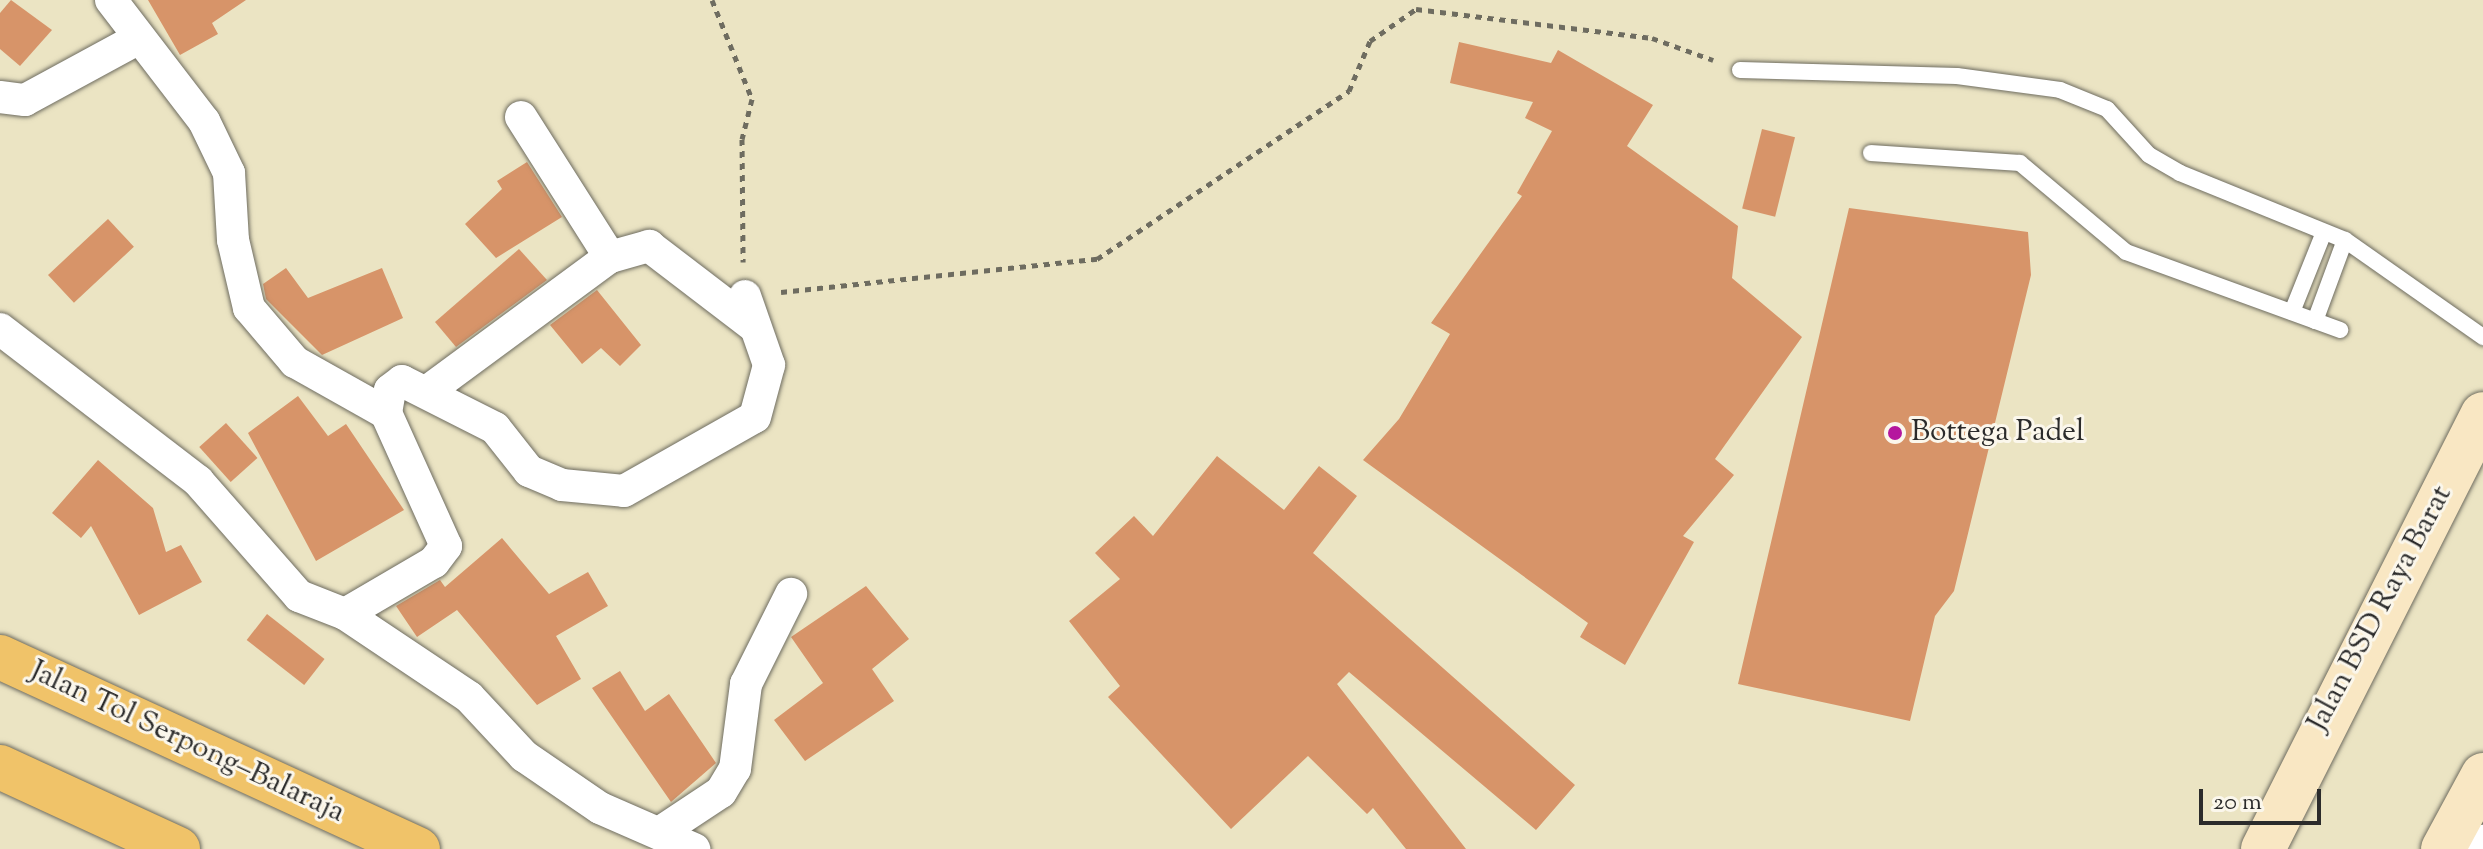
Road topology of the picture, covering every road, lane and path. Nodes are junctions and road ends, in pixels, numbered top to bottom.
1 (111, 0) edge
2 (712, 0) edge
3 (139, 38) junction
4 (1740, 70) joint
5 (0, 97) edge
6 (521, 117) dead end
7 (1871, 153) dead end
8 (2324, 232) junction
9 (2345, 240) junction
10 (610, 257) junction
11 (745, 296) junction
12 (2292, 312) junction
13 (2315, 321) junction
14 (755, 327) junction
15 (0, 329) edge
16 (2340, 330) dead end
17 (2483, 337) edge
18 (428, 391) junction
19 (386, 413) junction
20 (2483, 414) edge
21 (791, 594) dead end
22 (345, 614) junction
23 (0, 657) edge
24 (0, 767) edge
25 (2483, 775) edge
26 (659, 833) junction
27 (2483, 841) edge
28 (178, 849) edge
29 (418, 849) edge
30 (694, 849) edge
31 (2263, 849) edge
32 (2443, 849) edge
33 (2476, 849) edge

1 - 3 street
2 - 11 path
3 - 5 street
3 - 19 street
4 - 8 lane
4 - 11 path
6 - 10 street
7 - 12 lane
8 - 9 lane
8 - 12 lane
9 - 13 lane
9 - 17 lane
10 - 14 street
10 - 18 street
11 - 14 street
12 - 13 lane
13 - 16 lane
14 - 18 street
15 - 22 street
18 - 19 street
19 - 22 street
20 - 31 main road, Jalan BSD Raya Barat
21 - 26 street
22 - 26 street
23 - 29 highway, Jalan Tol Serpong–Balaraja
24 - 28 highway
25 - 32 main road
26 - 30 street
27 - 33 street

